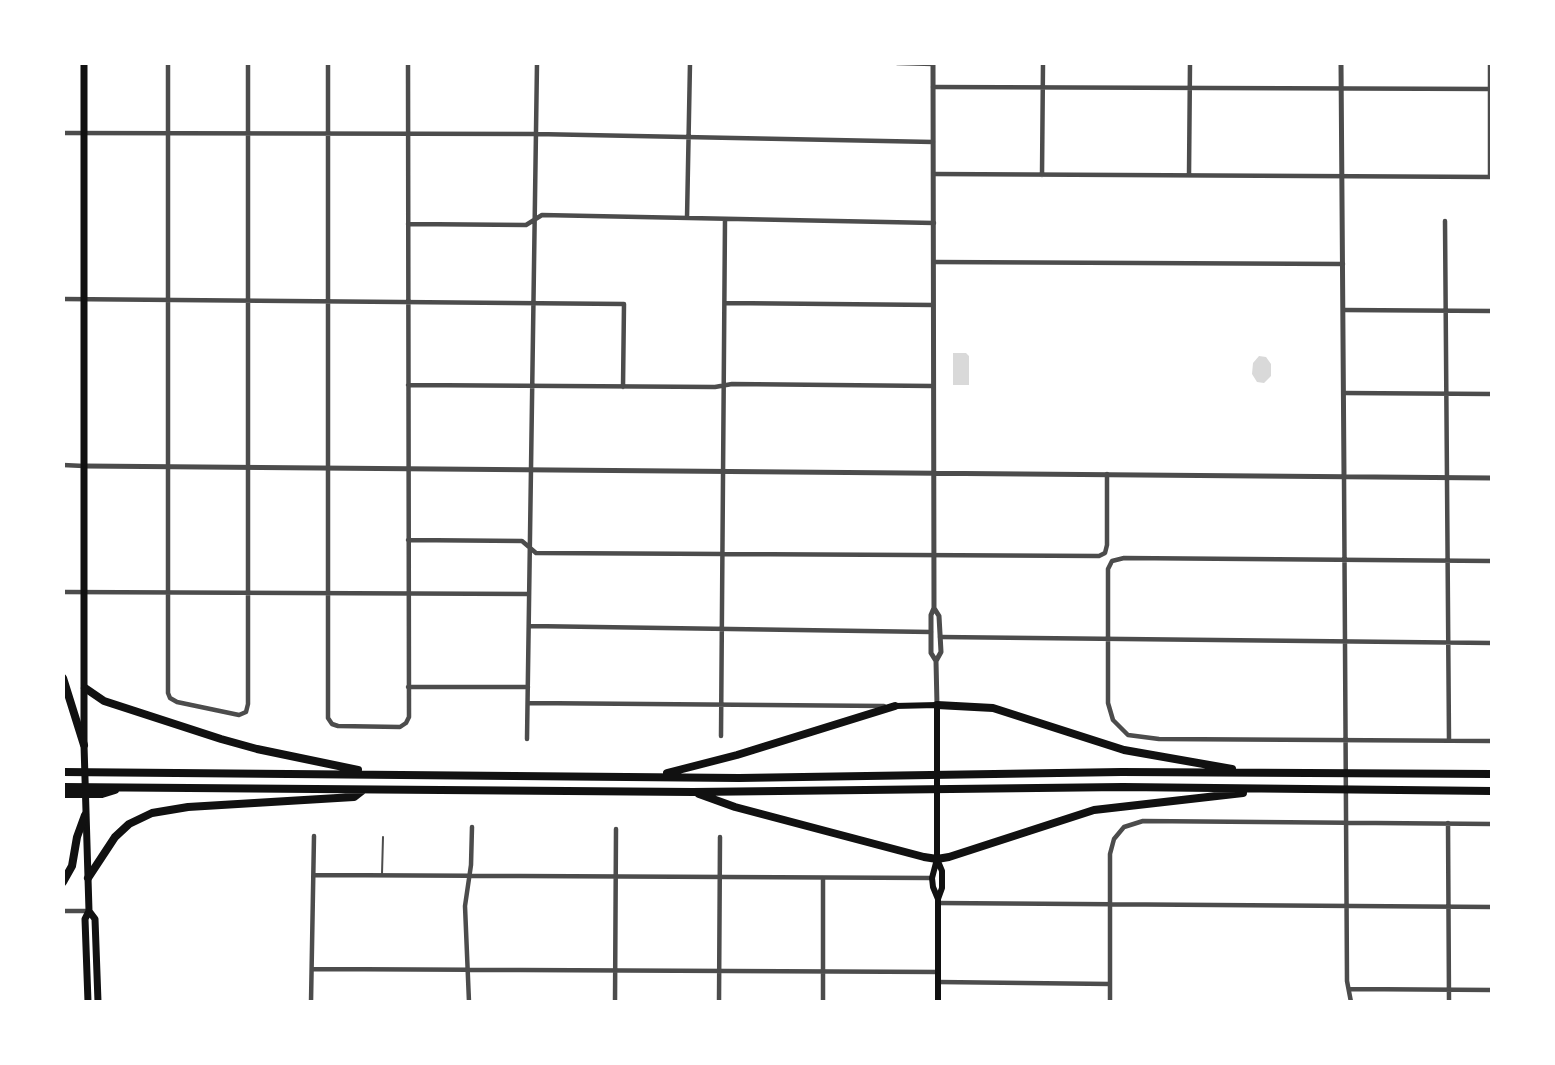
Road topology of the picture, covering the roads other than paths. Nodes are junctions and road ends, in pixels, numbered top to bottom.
1 (84, 63) edge
2 (168, 63) edge
3 (248, 63) edge
4 (328, 63) edge
5 (408, 63) edge
6 (537, 63) edge
7 (690, 63) edge
8 (897, 63) edge
9 (933, 63) edge
10 (1043, 63) edge
11 (1190, 63) edge
12 (1341, 63) edge
13 (1490, 63) edge
14 (933, 86) junction
15 (1043, 87) junction
16 (1190, 87) junction
17 (1340, 88) junction
18 (1491, 89) edge
19 (63, 133) edge
20 (85, 134) junction
21 (168, 134) junction
22 (248, 134) junction
23 (328, 134) junction
24 (408, 134) junction
25 (536, 134) junction
26 (689, 137) junction
27 (933, 142) junction
28 (934, 174) junction
29 (1042, 175) junction
30 (1189, 175) junction
31 (1341, 176) junction
32 (1491, 177) edge
33 (687, 218) junction
34 (725, 219) junction
35 (535, 220) junction
36 (1446, 220) dead end
37 (934, 223) junction
38 (408, 224) junction
39 (934, 262) junction
40 (1343, 264) junction
41 (63, 299) edge
42 (85, 300) junction
43 (168, 300) junction
44 (248, 301) junction
45 (328, 302) junction
46 (408, 302) junction
47 (533, 303) junction
48 (725, 303) junction
49 (933, 305) junction
50 (1344, 310) junction
51 (1446, 311) junction
52 (1492, 311) edge
53 (408, 385) junction
54 (532, 386) junction
55 (723, 386) junction
56 (932, 386) junction
57 (623, 387) junction
58 (1344, 393) junction
59 (1446, 394) junction
60 (1492, 394) edge
61 (63, 465) edge
62 (85, 466) junction
63 (168, 467) junction
64 (248, 467) junction
65 (328, 467) junction
66 (408, 468) junction
67 (531, 470) junction
68 (722, 471) junction
69 (934, 473) junction
70 (1107, 474) junction
71 (1344, 476) junction
72 (1447, 477) junction
73 (1492, 478) edge
74 (408, 540) junction
75 (530, 548) junction
76 (722, 555) junction
77 (933, 556) junction
78 (1345, 560) junction
79 (1447, 560) junction
80 (1492, 561) edge
81 (63, 592) edge
82 (85, 592) junction
83 (168, 593) junction
84 (248, 593) junction
85 (328, 593) junction
86 (408, 594) junction
87 (529, 594) junction
88 (934, 608) junction
89 (530, 626) junction
90 (722, 628) junction
91 (931, 632) junction
92 (940, 637) junction
93 (1108, 640) junction
94 (1346, 642) junction
95 (1448, 643) junction
96 (1492, 643) edge
97 (936, 661) junction
98 (63, 678) edge
99 (408, 687) junction
100 (528, 687) junction
101 (85, 688) junction
102 (528, 703) junction
103 (721, 705) junction
104 (937, 705) junction
105 (895, 706) junction
106 (721, 736) dead end
107 (527, 738) dead end
108 (1346, 739) junction
109 (1449, 740) junction
110 (1492, 741) edge
111 (84, 745) junction
112 (66, 771) edge
113 (1248, 772) junction
114 (1492, 774) edge
115 (378, 775) junction
116 (655, 777) junction
117 (63, 787) edge
118 (120, 789) junction
119 (1282, 789) junction
120 (364, 790) junction
121 (1492, 791) edge
122 (693, 792) junction
123 (63, 794) edge
124 (85, 815) junction
125 (1347, 823) junction
126 (1448, 824) junction
127 (1492, 824) edge
128 (472, 828) dead end
129 (616, 829) dead end
130 (314, 835) dead end
131 (383, 837) dead end
132 (720, 838) dead end
133 (937, 859) junction
134 (314, 875) junction
135 (382, 876) junction
136 (469, 876) junction
137 (616, 877) junction
138 (720, 877) junction
139 (88, 878) junction
140 (823, 878) junction
141 (932, 878) junction
142 (63, 882) edge
143 (938, 901) junction
144 (1110, 904) junction
145 (1348, 906) junction
146 (1449, 907) junction
147 (1492, 907) edge
148 (63, 911) edge
149 (89, 911) junction
150 (312, 969) junction
151 (469, 969) junction
152 (615, 971) junction
153 (719, 971) junction
154 (823, 971) junction
155 (938, 972) junction
156 (938, 982) junction
157 (1110, 984) junction
158 (1349, 989) junction
159 (1450, 990) junction
160 (1492, 990) edge
161 (88, 1002) edge
162 (99, 1002) edge
163 (311, 1002) edge
164 (469, 1002) edge
165 (615, 1002) edge
166 (719, 1002) edge
167 (822, 1002) edge
168 (938, 1002) edge
169 (1110, 1002) edge
170 (1351, 1002) edge
171 (1450, 1002) edge

1 - 20 main road
2 - 21 street
3 - 22 street
4 - 23 street
5 - 24 street
6 - 25 street
7 - 26 street
8 - 9 street
9 - 14 street
10 - 15 street
11 - 16 street
12 - 17 street
13 - 18 street
14 - 15 street
14 - 27 street
15 - 16 street
15 - 29 street
16 - 17 street
16 - 30 street
17 - 18 street
17 - 31 street
18 - 32 street
19 - 20 street
20 - 21 street
20 - 42 main road
21 - 22 street
21 - 43 street
22 - 23 street
22 - 44 street
23 - 24 street
23 - 45 street
24 - 25 street
24 - 38 street
25 - 26 street
25 - 35 street
26 - 27 street
26 - 33 street
27 - 28 street
28 - 29 street
28 - 37 street
29 - 30 street
30 - 31 street
31 - 32 street
31 - 40 street
33 - 34 street
33 - 35 street
34 - 37 street
34 - 48 street
35 - 38 street
35 - 47 street
36 - 51 street
37 - 39 street
38 - 46 street
39 - 40 street
39 - 49 street
40 - 50 street
41 - 42 street
42 - 43 street
42 - 62 main road
43 - 44 street
43 - 63 street
44 - 45 street
44 - 64 street
45 - 46 street
45 - 65 street
46 - 47 street
46 - 53 street
47 - 54 street
47 - 57 street
48 - 49 street
48 - 55 street
49 - 56 street
50 - 51 street
50 - 58 street
51 - 52 street
51 - 59 street
53 - 54 street
53 - 66 street
54 - 57 street
54 - 67 street
55 - 56 street
55 - 57 street
55 - 68 street
56 - 69 street
58 - 59 street
58 - 71 street
59 - 60 street
59 - 72 street
61 - 62 street
62 - 63 street
62 - 82 main road
63 - 64 street
63 - 83 street
64 - 65 street
64 - 84 street
65 - 66 street
65 - 85 street
66 - 67 street
66 - 74 street
67 - 68 street
67 - 75 street
68 - 69 street
68 - 76 street
69 - 70 street
69 - 77 street
70 - 71 street
70 - 77 street
71 - 72 street
71 - 78 street
72 - 73 street
72 - 79 street
74 - 75 street
74 - 86 street
75 - 76 street
75 - 87 street
76 - 77 street
76 - 90 street
77 - 88 street
78 - 79 street
78 - 93 street
78 - 94 street
79 - 80 street
79 - 95 street
81 - 82 street
82 - 83 street
82 - 101 main road
83 - 84 street
83 - 84 street
84 - 85 street
85 - 86 street
85 - 99 street
86 - 87 street
86 - 99 street
87 - 89 street
88 - 91 street
88 - 92 street
89 - 90 street
89 - 100 street
90 - 91 street
90 - 103 street
91 - 97 street
92 - 93 street
92 - 97 street
93 - 94 street
93 - 108 street
94 - 95 street
94 - 108 street
95 - 96 street
95 - 109 street
97 - 104 street
98 - 111 highway
99 - 100 street
100 - 102 street
101 - 111 main road
101 - 115 highway
102 - 103 street
102 - 107 street
103 - 105 street
103 - 106 street
104 - 105 main road
104 - 113 highway
104 - 133 main road
105 - 116 highway
108 - 109 street
108 - 125 street
109 - 110 street
111 - 124 main road
112 - 115 highway
113 - 114 highway
113 - 116 highway
115 - 116 highway
117 - 118 highway
118 - 120 highway
118 - 123 highway
119 - 121 highway
119 - 122 highway
119 - 133 highway
120 - 122 highway
120 - 139 highway
122 - 133 highway
124 - 139 main road
124 - 142 highway
125 - 126 street
125 - 144 street
125 - 145 street
126 - 127 street
126 - 146 street
128 - 136 street
129 - 137 street
130 - 134 street
131 - 135 lane
132 - 138 street
133 - 141 main road
133 - 143 main road
134 - 135 street
134 - 150 street
135 - 136 street
136 - 137 street
136 - 151 street
137 - 138 street
137 - 152 street
138 - 140 street
138 - 153 street
139 - 149 main road
140 - 141 street
140 - 154 street
141 - 143 main road
143 - 144 street
143 - 155 main road
144 - 145 street
144 - 157 street
145 - 146 street
145 - 158 street
146 - 147 street
146 - 159 street
148 - 149 street
149 - 161 main road
149 - 162 main road
150 - 151 street
150 - 163 street
151 - 152 street
151 - 164 street
152 - 153 street
152 - 165 street
153 - 154 street
153 - 166 street
154 - 155 street
154 - 167 street
155 - 156 main road
156 - 157 street
156 - 168 main road
157 - 169 street
158 - 159 street
158 - 170 street
159 - 160 street
159 - 171 street

